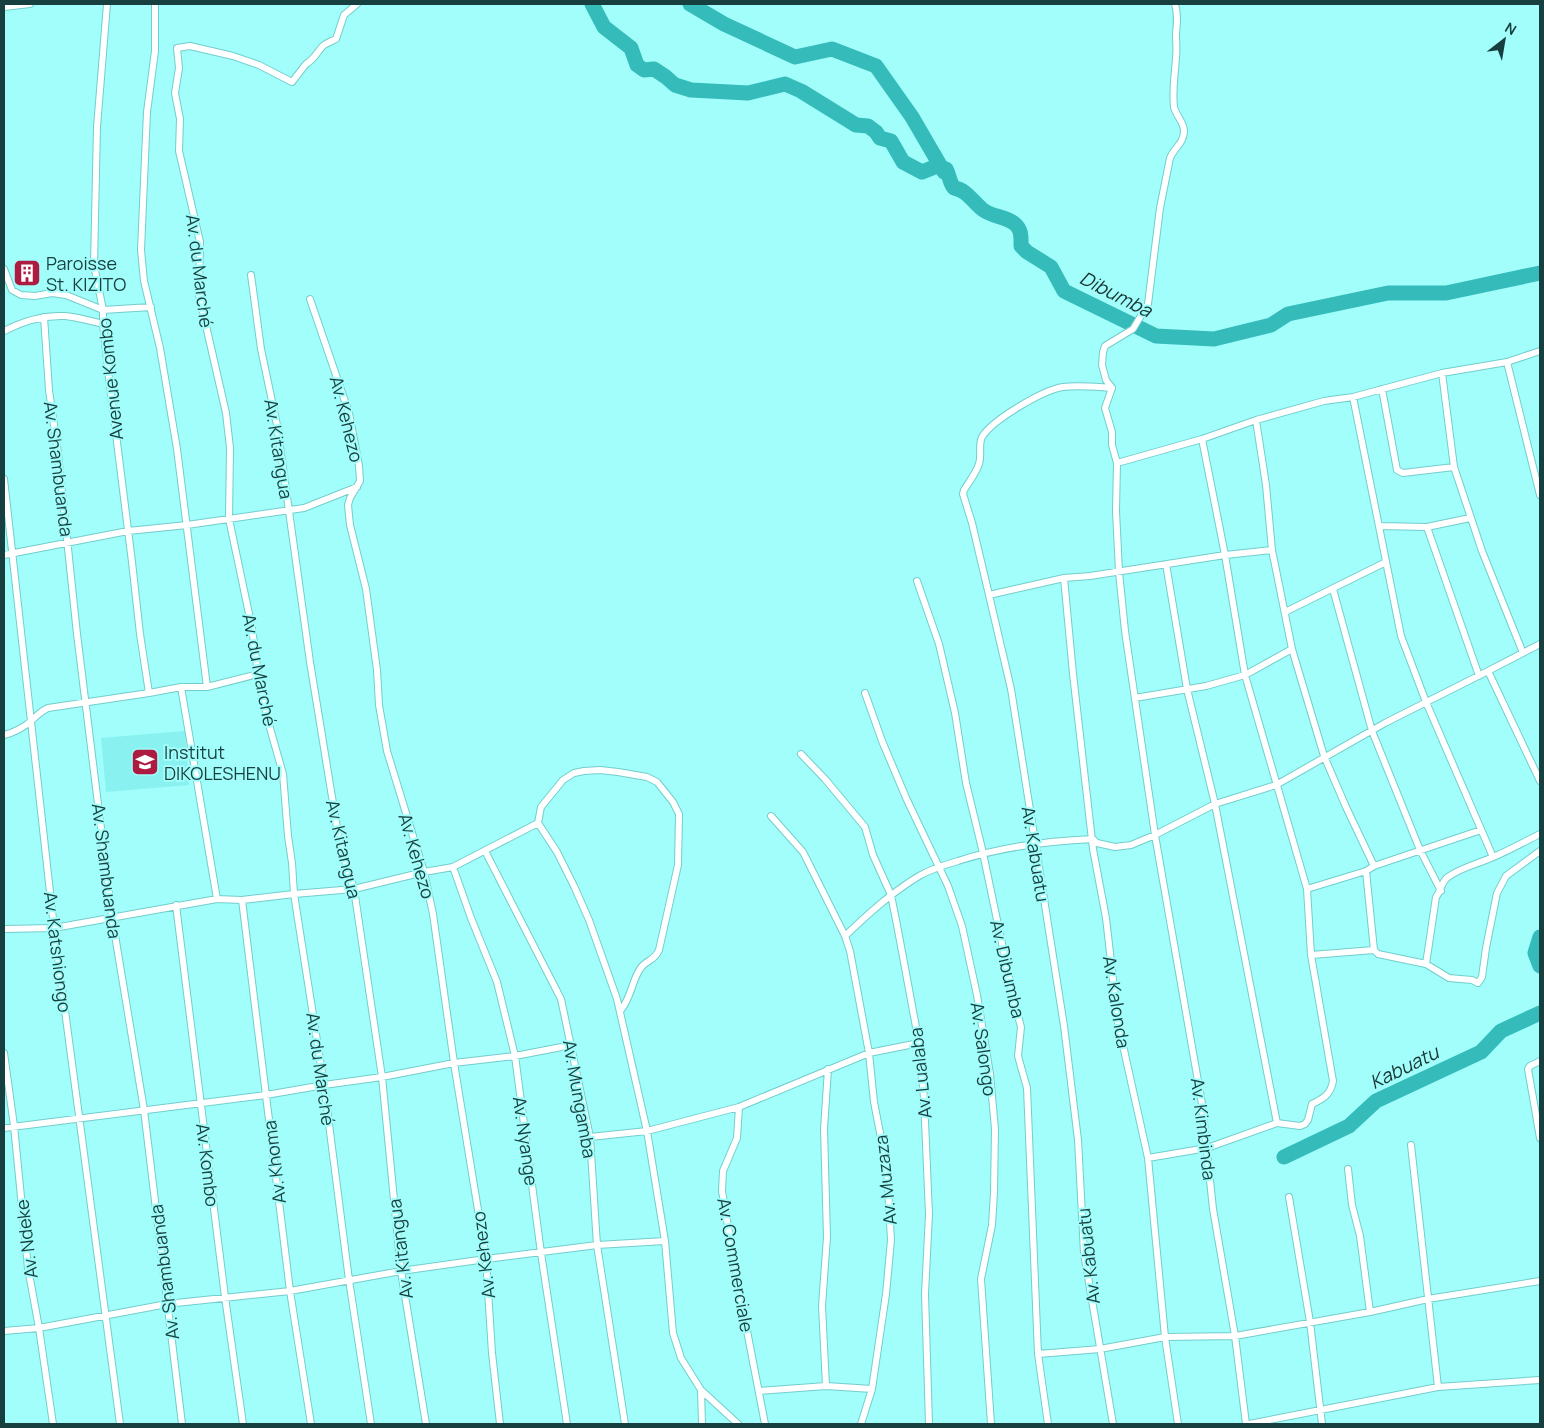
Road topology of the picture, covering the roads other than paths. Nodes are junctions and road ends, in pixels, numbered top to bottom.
1 (30, 4) edge
2 (107, 4) edge
3 (155, 4) edge
4 (357, 4) edge
5 (1175, 4) edge
6 (4, 7) edge
7 (4, 269) edge
8 (251, 274) dead end
9 (310, 300) dead end
10 (150, 307) junction
11 (103, 310) junction
12 (44, 317) junction
13 (103, 324) junction
14 (4, 330) edge
15 (1540, 351) edge
16 (1507, 362) junction
17 (1442, 373) junction
18 (1112, 388) junction
19 (1382, 389) junction
20 (1352, 397) junction
21 (1256, 420) junction
22 (1202, 439) junction
23 (1118, 463) junction
24 (1454, 467) junction
25 (4, 479) edge
26 (358, 487) junction
27 (1540, 495) edge
28 (288, 510) junction
29 (1470, 518) junction
30 (229, 519) junction
31 (187, 525) junction
32 (1379, 526) junction
33 (1427, 527) junction
34 (128, 530) junction
35 (68, 542) junction
36 (1272, 550) junction
37 (13, 554) junction
38 (4, 555) edge
39 (1225, 555) junction
40 (1386, 562) junction
41 (1166, 564) junction
42 (1119, 572) junction
43 (1064, 578) junction
44 (917, 581) dead end
45 (1333, 589) junction
46 (989, 595) junction
47 (1284, 612) junction
48 (1540, 644) edge
49 (1292, 648) junction
50 (1523, 653) junction
51 (1488, 672) junction
52 (258, 674) junction
53 (1245, 675) junction
54 (1479, 676) junction
55 (207, 686) junction
56 (181, 687) junction
57 (1187, 689) junction
58 (865, 693) dead end
59 (149, 694) junction
60 (1135, 698) junction
61 (86, 702) junction
62 (1426, 702) junction
63 (31, 722) junction
64 (1372, 730) junction
65 (4, 735) edge
66 (801, 754) dead end
67 (1324, 756) junction
68 (1540, 781) edge
69 (1276, 785) junction
70 (1215, 804) junction
71 (771, 816) dead end
72 (538, 823) junction
73 (1480, 830) junction
74 (1540, 834) edge
75 (1155, 835) junction
76 (1093, 839) junction
77 (1036, 845) junction
78 (1420, 850) junction
79 (486, 851) junction
80 (1540, 851) edge
81 (983, 853) junction
82 (1493, 857) junction
83 (1374, 866) junction
84 (453, 867) junction
85 (938, 867) junction
86 (1366, 871) junction
87 (424, 872) junction
88 (1307, 889) junction
89 (354, 890) junction
90 (1441, 891) junction
91 (294, 894) junction
92 (891, 895) junction
93 (217, 898) junction
94 (242, 900) junction
95 (176, 906) junction
96 (112, 917) junction
97 (4, 928) edge
98 (54, 928) junction
99 (845, 936) junction
100 (1374, 950) junction
101 (1311, 955) junction
102 (1426, 964) junction
103 (620, 1011) junction
104 (919, 1043) junction
105 (572, 1045) junction
106 (4, 1053) edge
107 (869, 1053) junction
108 (515, 1056) junction
109 (1540, 1062) edge
110 (454, 1063) junction
111 (828, 1069) junction
112 (382, 1076) junction
113 (324, 1084) junction
114 (266, 1095) junction
115 (200, 1102) junction
116 (739, 1107) junction
117 (144, 1110) junction
118 (80, 1118) junction
119 (1277, 1123) junction
120 (14, 1126) junction
121 (4, 1128) edge
122 (647, 1132) junction
123 (590, 1137) junction
124 (1540, 1138) edge
125 (1411, 1146) dead end
126 (1207, 1148) junction
127 (1148, 1158) junction
128 (1348, 1169) dead end
129 (1289, 1198) dead end
130 (665, 1241) junction
131 (597, 1245) junction
132 (541, 1253) junction
133 (486, 1259) junction
134 (401, 1271) junction
135 (349, 1280) junction
136 (1540, 1281) edge
137 (290, 1291) junction
138 (224, 1297) junction
139 (1428, 1299) junction
140 (167, 1304) junction
141 (1370, 1312) junction
142 (105, 1315) junction
143 (1310, 1322) junction
144 (39, 1328) junction
145 (4, 1332) edge
146 (1235, 1336) junction
147 (1166, 1337) junction
148 (1100, 1350) junction
149 (1038, 1354) junction
150 (1540, 1380) edge
151 (826, 1386) junction
152 (1438, 1388) junction
153 (872, 1389) junction
154 (701, 1390) junction
155 (759, 1390) junction
156 (1319, 1411) junction
157 (53, 1424) edge
158 (120, 1424) edge
159 (182, 1424) edge
160 (243, 1424) edge
161 (311, 1424) edge
162 (371, 1424) edge
163 (426, 1424) edge
164 (500, 1424) edge
165 (567, 1424) edge
166 (625, 1424) edge
167 (702, 1424) edge
168 (738, 1424) edge
169 (765, 1424) edge
170 (861, 1424) edge
171 (929, 1424) edge
172 (991, 1424) edge
173 (1048, 1424) edge
174 (1114, 1424) edge
175 (1178, 1424) edge
176 (1248, 1424) edge
177 (1322, 1424) edge

1 - 6 street
2 - 11 street, Avenue Kombo
3 - 10 street
4 - 30 street, Av. du Marché
5 - 18 street
7 - 11 street
8 - 28 street, Av. Kitangua
9 - 26 street, Av. Kehezo
10 - 11 street
10 - 31 street
11 - 13 street, Avenue Kombo
12 - 13 street
12 - 14 street
12 - 35 street, Av. Shambuanda
13 - 34 street, Avenue Kombo
15 - 16 street
16 - 17 street
16 - 27 street
17 - 19 street
17 - 24 street
18 - 23 street, Av. Kimbinda
18 - 46 street, Av. Kabuatu
19 - 20 street
19 - 24 street
20 - 21 street
20 - 32 street
21 - 22 street
21 - 36 street
22 - 23 street
22 - 39 street
23 - 42 street, Av. Kimbinda
24 - 29 street
25 - 37 street, Av. Katshiongo
26 - 28 street
26 - 87 street, Av. Kehezo
28 - 30 street
28 - 89 street, Av. Kitangua
29 - 33 street
29 - 50 street
30 - 31 street
30 - 52 street, Av. du Marché
31 - 34 street
31 - 55 street
32 - 33 street
32 - 40 street
33 - 54 street
34 - 35 street
34 - 59 street, Avenue Kombo
35 - 37 street
35 - 61 street, Av. Shambuanda
36 - 39 street
36 - 47 street
37 - 38 street
37 - 63 street, Av. Katshiongo
39 - 41 street
39 - 53 street
40 - 45 street
40 - 62 street
41 - 42 street
41 - 57 street
42 - 43 street
42 - 60 street, Av. Kimbinda
43 - 46 street
43 - 76 street, Av. Kalonda
44 - 81 street, Av. Dibumba
45 - 47 street
45 - 64 street
46 - 77 street, Av. Kabuatu
47 - 49 street
48 - 50 street
49 - 53 street
49 - 67 street
50 - 51 street
51 - 54 street
51 - 68 street
52 - 55 street
52 - 91 street, Av. du Marché
53 - 57 street
53 - 69 street
54 - 62 street
55 - 56 street
56 - 59 street
56 - 93 street
57 - 60 street
57 - 70 street
58 - 85 street, Av. Salongo
59 - 61 street
60 - 75 street, Av. Kimbinda
61 - 63 street
61 - 96 street, Av. Shambuanda
62 - 64 street
62 - 73 street
63 - 65 street
63 - 98 street, Av. Katshiongo
64 - 67 street
64 - 78 street
66 - 92 street, Av. Lualaba
67 - 69 street
67 - 83 street
69 - 70 street
69 - 88 street
70 - 75 street
70 - 119 street
71 - 99 street, Av. Muzaza
72 - 79 street
72 - 103 street
72 - 103 street
73 - 78 street
73 - 82 street
74 - 82 street
75 - 76 street
75 - 126 street, Av. Kimbinda
76 - 77 street
76 - 127 street, Av. Kalonda
77 - 81 street
77 - 148 street, Av. Kabuatu
78 - 83 street
78 - 90 street
79 - 84 street
79 - 105 street, Av. Mungamba
80 - 102 street
81 - 85 street
81 - 149 street, Av. Dibumba
82 - 90 street
83 - 86 street
84 - 87 street
84 - 108 street, Av. Nyange
85 - 92 street
85 - 172 street, Av. Salongo
86 - 88 street
86 - 100 street
87 - 89 street
87 - 110 street, Av. Kehezo
88 - 101 street
89 - 91 street
89 - 112 street, Av. Kitangua
90 - 102 street
91 - 94 street
91 - 113 street, Av. du Marché
92 - 99 street
92 - 104 street, Av. Lualaba
93 - 94 street
93 - 95 street
94 - 114 street, Av. Khoma
95 - 96 street
95 - 115 street, Av. Kombo
96 - 98 street
96 - 117 street, Av. Shambuanda
97 - 98 street
98 - 118 street, Av. Katshiongo
99 - 107 street, Av. Muzaza
100 - 101 street
100 - 102 street
101 - 119 street
103 - 122 street
104 - 107 street
104 - 171 street, Av. Lualaba
105 - 108 street
105 - 123 street, Av. Mungamba
106 - 120 street, Av. Ndeke
107 - 111 street
107 - 153 street, Av. Muzaza
108 - 110 street
108 - 132 street, Av. Nyange
109 - 124 street
110 - 112 street
110 - 133 street, Av. Kehezo
111 - 116 street
111 - 151 street
112 - 113 street
112 - 134 street, Av. Kitangua
113 - 114 street
113 - 135 street, Av. du Marché
114 - 115 street
114 - 137 street, Av. Khoma
115 - 117 street
115 - 138 street, Av. Kombo
116 - 122 street
116 - 155 street, Av. Commerciale
117 - 118 street
117 - 140 street, Av. Shambuanda
118 - 120 street
118 - 142 street, Av. Katshiongo
119 - 126 street
120 - 121 street
120 - 144 street, Av. Ndeke
122 - 123 street
122 - 130 street
123 - 131 street, Av. Mungamba
125 - 139 street
126 - 127 street
126 - 146 street, Av. Kimbinda
127 - 147 street, Av. Kalonda
128 - 141 street
129 - 143 street
130 - 131 street
130 - 154 street
131 - 132 street
131 - 166 street, Av. Mungamba
132 - 133 street
132 - 165 street, Av. Nyange
133 - 134 street
133 - 164 street, Av. Kehezo
134 - 135 street
134 - 163 street, Av. Kitangua
135 - 137 street
135 - 162 street, Av. du Marché
136 - 139 street
137 - 138 street
137 - 161 street, Av. Khoma
138 - 140 street
138 - 160 street, Av. Kombo
139 - 141 street
139 - 152 street
140 - 142 street
140 - 159 street, Av. Shambuanda
141 - 143 street
142 - 144 street
142 - 158 street, Av. Katshiongo
143 - 146 street
143 - 156 street
144 - 145 street
144 - 157 street, Av. Ndeke
146 - 147 street
146 - 176 street, Av. Kimbinda
147 - 148 street
147 - 175 street, Av. Kalonda
148 - 149 street
148 - 174 street, Av. Kabuatu
149 - 173 street, Av. Dibumba
150 - 152 street
151 - 153 street
151 - 155 street
152 - 156 street
153 - 170 street, Av. Muzaza
154 - 167 street
154 - 168 street
155 - 169 street, Av. Commerciale
156 - 176 street
156 - 177 street

